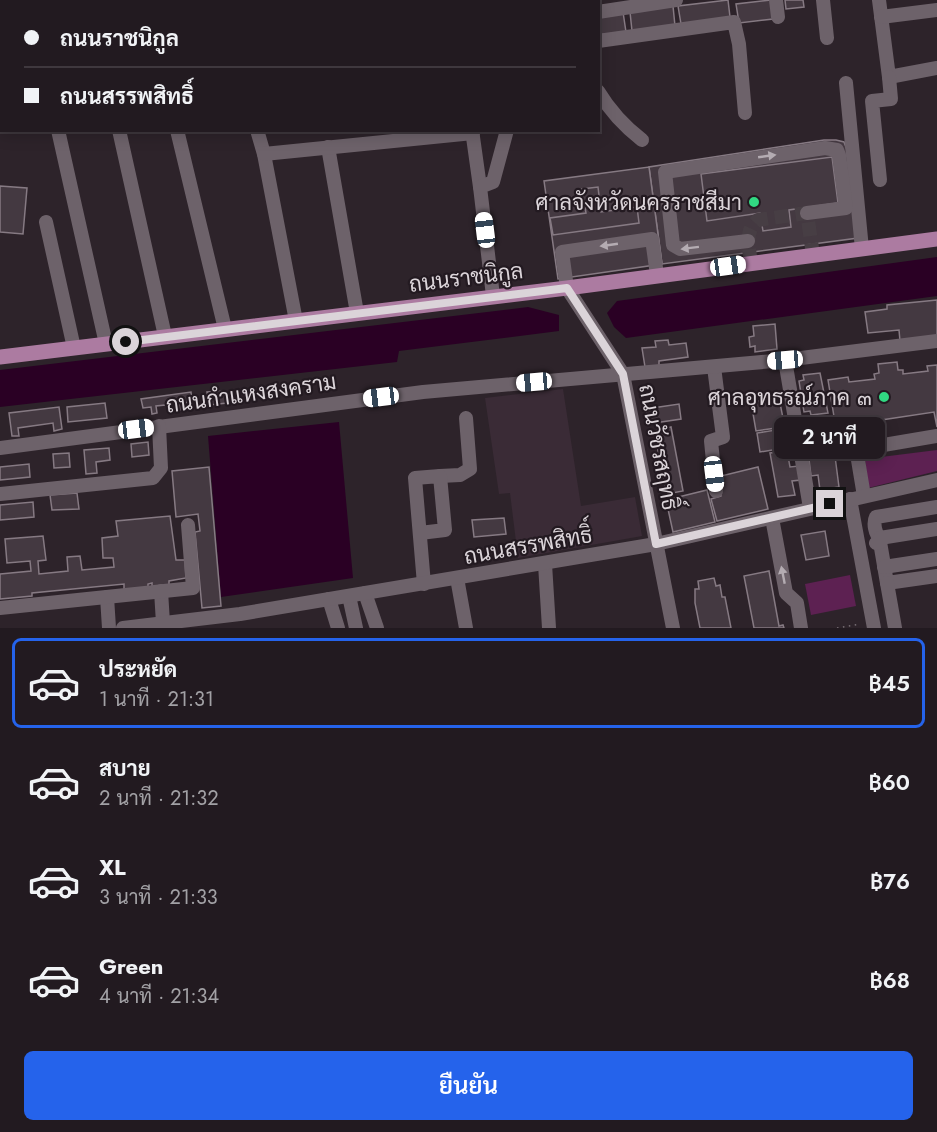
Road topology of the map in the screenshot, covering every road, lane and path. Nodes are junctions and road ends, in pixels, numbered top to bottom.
1 (676, 0) edge
2 (776, 0) edge
3 (823, 0) edge
4 (879, 0) edge
5 (937, 10) edge
6 (600, 12) edge
7 (778, 17) dead end
8 (881, 17) junction
9 (827, 38) dead end
10 (600, 41) edge
11 (937, 68) edge
12 (889, 77) junction
13 (846, 83) dead end
14 (600, 94) edge
15 (745, 113) dead end
16 (58, 132) edge
17 (119, 132) edge
18 (177, 132) edge
19 (258, 132) edge
20 (473, 132) edge
21 (506, 132) edge
22 (642, 140) dead end
23 (328, 147) junction
24 (264, 154) junction
25 (880, 180) dead end
26 (480, 186) junction
27 (807, 213) dead end
28 (46, 222) dead end
29 (937, 239) edge
30 (748, 241) dead end
31 (861, 249) junction
32 (657, 275) junction
33 (567, 288) junction
34 (493, 296) junction
35 (357, 313) junction
36 (296, 321) junction
37 (225, 329) junction
38 (165, 336) junction
39 (937, 341) edge
40 (106, 344) junction
41 (74, 348) junction
42 (0, 357) edge
43 (785, 360) junction
44 (714, 366) junction
45 (623, 374) junction
46 (466, 418) dead end
47 (159, 426) junction
48 (937, 436) edge
49 (0, 448) edge
50 (440, 476) junction
51 (937, 480) edge
52 (716, 490) dead end
53 (0, 494) edge
54 (864, 496) junction
55 (850, 499) junction
56 (937, 507) edge
57 (810, 508) junction
58 (772, 518) junction
59 (188, 525) dead end
60 (937, 529) edge
61 (420, 533) junction
62 (880, 540) junction
63 (656, 544) junction
64 (859, 545) junction
65 (937, 559) edge
66 (545, 564) junction
67 (884, 567) junction
68 (937, 576) edge
69 (457, 578) junction
70 (424, 584) junction
71 (887, 584) junction
72 (160, 591) junction
73 (365, 593) junction
74 (349, 596) junction
75 (107, 597) junction
76 (329, 599) junction
77 (0, 608) edge
78 (241, 621) edge
79 (163, 623) junction
80 (874, 625) edge
81 (146, 627) edge
82 (109, 628) edge
83 (123, 628) edge
84 (338, 628) edge
85 (356, 628) edge
86 (377, 628) edge
87 (466, 628) edge
88 (549, 628) edge
89 (673, 628) edge
90 (801, 628) edge
91 (837, 628) edge
92 (895, 628) edge

1 - 6 street
2 - 7 street
3 - 9 street
4 - 8 street
5 - 8 street
8 - 12 street
10 - 15 street
11 - 12 street
12 - 25 street
13 - 31 street
14 - 22 street
16 - 40 street
17 - 38 street
18 - 37 street
19 - 24 street
20 - 23 street
20 - 26 street
21 - 26 street
23 - 24 street
23 - 35 street
24 - 36 street
26 - 34 street
30 -> 27 street
28 - 41 street
29 - 31 main road, ถนนราชนิกูล
31 - 32 main road, ถนนราชนิกูล
32 - 33 main road, ถนนราชนิกูล
32 -> 33 street
33 - 34 main road, ถนนราชนิกูล
33 - 45 street, ถนนวัชรสฤทธิ์
34 - 35 main road, ถนนราชนิกูล
35 - 36 main road, ถนนราชนิกูล
36 - 37 main road, ถนนราชนิกูล
37 - 38 main road, ถนนราชนิกูล
38 - 40 main road, ถนนราชนิกูล
39 - 43 street, ถนนกำแหงสงคราม
40 - 41 main road, ถนนราชนิกูล
41 - 42 main road, ถนนราชนิกูล
43 - 44 street, ถนนกำแหงสงคราม
43 - 57 street
44 - 45 street, ถนนกำแหงสงคราม
44 - 52 street
45 - 47 street, ถนนกำแหงสงคราม
45 - 63 street, ถนนวัชรสฤทธิ์
46 - 50 street
47 - 49 street, ถนนกำแหงสงคราม
47 - 53 street
48 - 54 street
50 - 61 street
50 - 61 street
51 - 54 street, ถนนสรรพสิทธิ์
54 - 55 street, ถนนสรรพสิทธิ์
55 - 57 street, ถนนสรรพสิทธิ์
55 - 64 street
56 - 62 street
57 - 58 street, ถนนสรรพสิทธิ์
58 - 63 street, ถนนสรรพสิทธิ์
90 -> 58 street
59 - 72 street
60 - 62 street
61 - 70 street
62 - 64 street
62 - 67 street
63 - 66 street, ถนนสรรพสิทธิ์
63 - 89 street, ถนนวัชรสฤทธิ์
64 - 80 street
65 - 67 street
66 - 69 street, ถนนสรรพสิทธิ์
66 - 88 street
67 - 71 street
68 - 71 street
69 - 70 street, ถนนสรรพสิทธิ์
69 - 87 street
70 - 73 street, ถนนสรรพสิทธิ์
71 - 92 street
72 - 75 street
72 - 79 street
73 - 74 street, ถนนสรรพสิทธิ์
73 - 86 street
74 - 76 street, ถนนสรรพสิทธิ์
74 - 85 street
75 - 77 street
75 - 82 street
76 - 78 street, ถนนสรรพสิทธิ์
76 - 84 street
78 - 79 street, ถนนสรรพสิทธิ์
79 - 81 street, ถนนสรรพสิทธิ์
80 - 91 path
81 - 83 street, ถนนสรรพสิทธิ์

